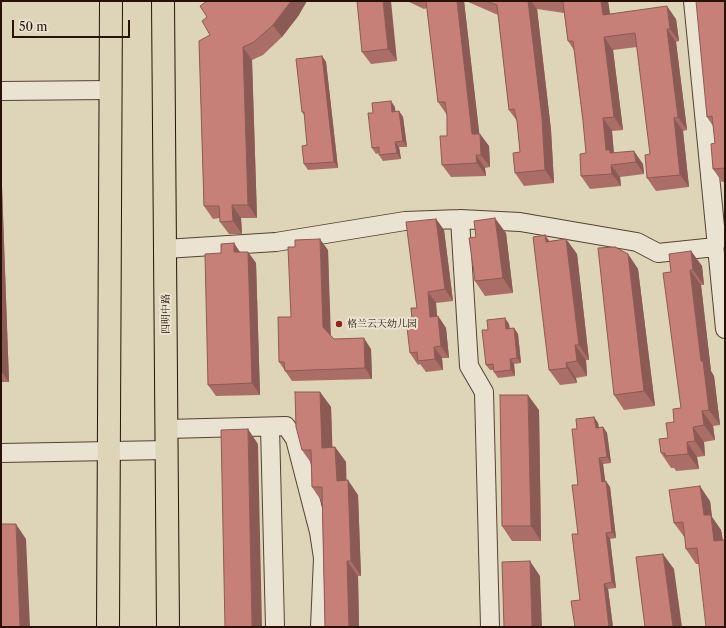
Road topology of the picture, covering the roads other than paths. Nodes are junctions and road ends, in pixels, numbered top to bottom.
1 (111, 1) edge
2 (163, 1) edge
3 (693, 1) edge
4 (110, 90) junction
5 (1, 91) edge
6 (460, 219) junction
7 (721, 247) edge
8 (165, 248) junction
9 (725, 329) edge
10 (270, 427) junction
11 (167, 440) junction
12 (109, 451) junction
13 (1, 454) edge
14 (108, 627) edge
15 (168, 627) edge
16 (275, 627) edge
17 (320, 627) edge
18 (490, 627) edge

1 - 4 main road
2 - 8 main road, 四明中路
3 - 7 street
4 - 5 street
4 - 12 main road
6 - 7 street
6 - 8 street
6 - 18 street
7 - 9 street
8 - 11 main road, 四明中路
10 - 11 street
10 - 16 street
10 - 17 street
11 - 12 street
11 - 15 main road, 四明中路
12 - 13 street
12 - 14 main road

